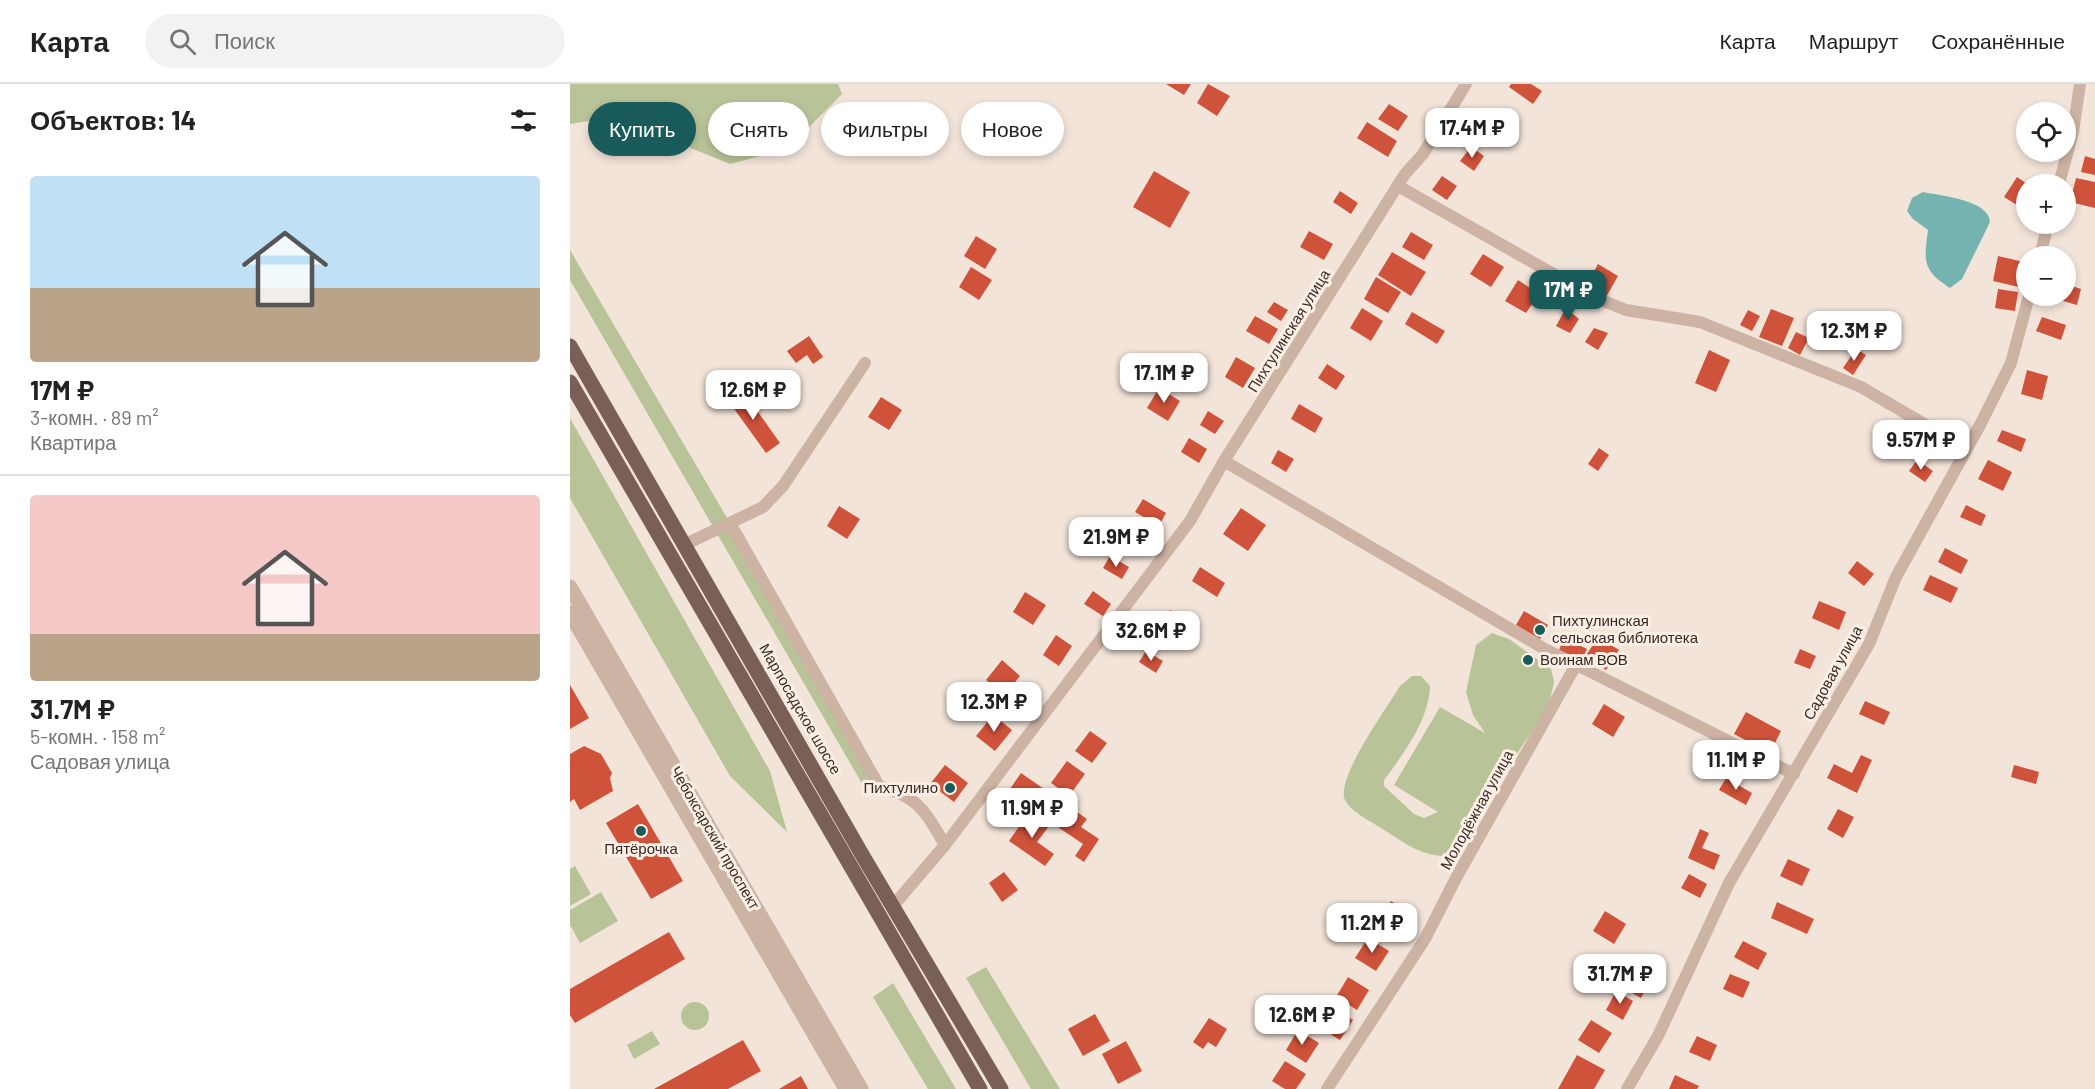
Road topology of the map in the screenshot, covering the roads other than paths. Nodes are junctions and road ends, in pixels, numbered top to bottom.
1 (1466, 84) edge
2 (2080, 84) edge
3 (2062, 174) edge
4 (1398, 186) junction
5 (2026, 306) edge
6 (570, 346) edge
7 (865, 363) dead end
8 (570, 382) edge
9 (1965, 448) junction
10 (1224, 461) junction
11 (730, 523) junction
12 (684, 545) junction
13 (570, 587) edge
14 (570, 613) edge
15 (1576, 665) junction
16 (1794, 774) junction
17 (945, 845) junction
18 (892, 906) junction
19 (804, 1003) junction
20 (818, 1028) junction
21 (846, 1089) edge
22 (861, 1089) edge
23 (980, 1089) edge
24 (1001, 1089) edge
25 (1327, 1089) edge
26 (1627, 1089) edge

1 - 4 street, Пихтулинская улица
2 - 3 street
4 - 9 street
4 - 10 street, Пихтулинская улица
5 - 9 street, Садовая улица
6 - 12 main road, Марпосадское шоссе
7 - 11 street
8 - 23 main road
9 - 16 street, Садовая улица
10 - 15 street
10 - 17 street, Пихтулинская улица
11 - 12 street
11 - 17 street
12 - 18 main road, Марпосадское шоссе
13 - 19 street, Чебоксарский проспект
14 - 19 street, Чебоксарский проспект
15 - 16 street
15 - 25 street, Молодёжная улица
16 - 26 street, Садовая улица
17 - 18 street, Пихтулинская улица
18 - 24 main road, Марпосадское шоссе
19 - 20 street, Чебоксарский проспект
20 - 21 street, Чебоксарский проспект
20 - 22 street, Чебоксарский проспект

